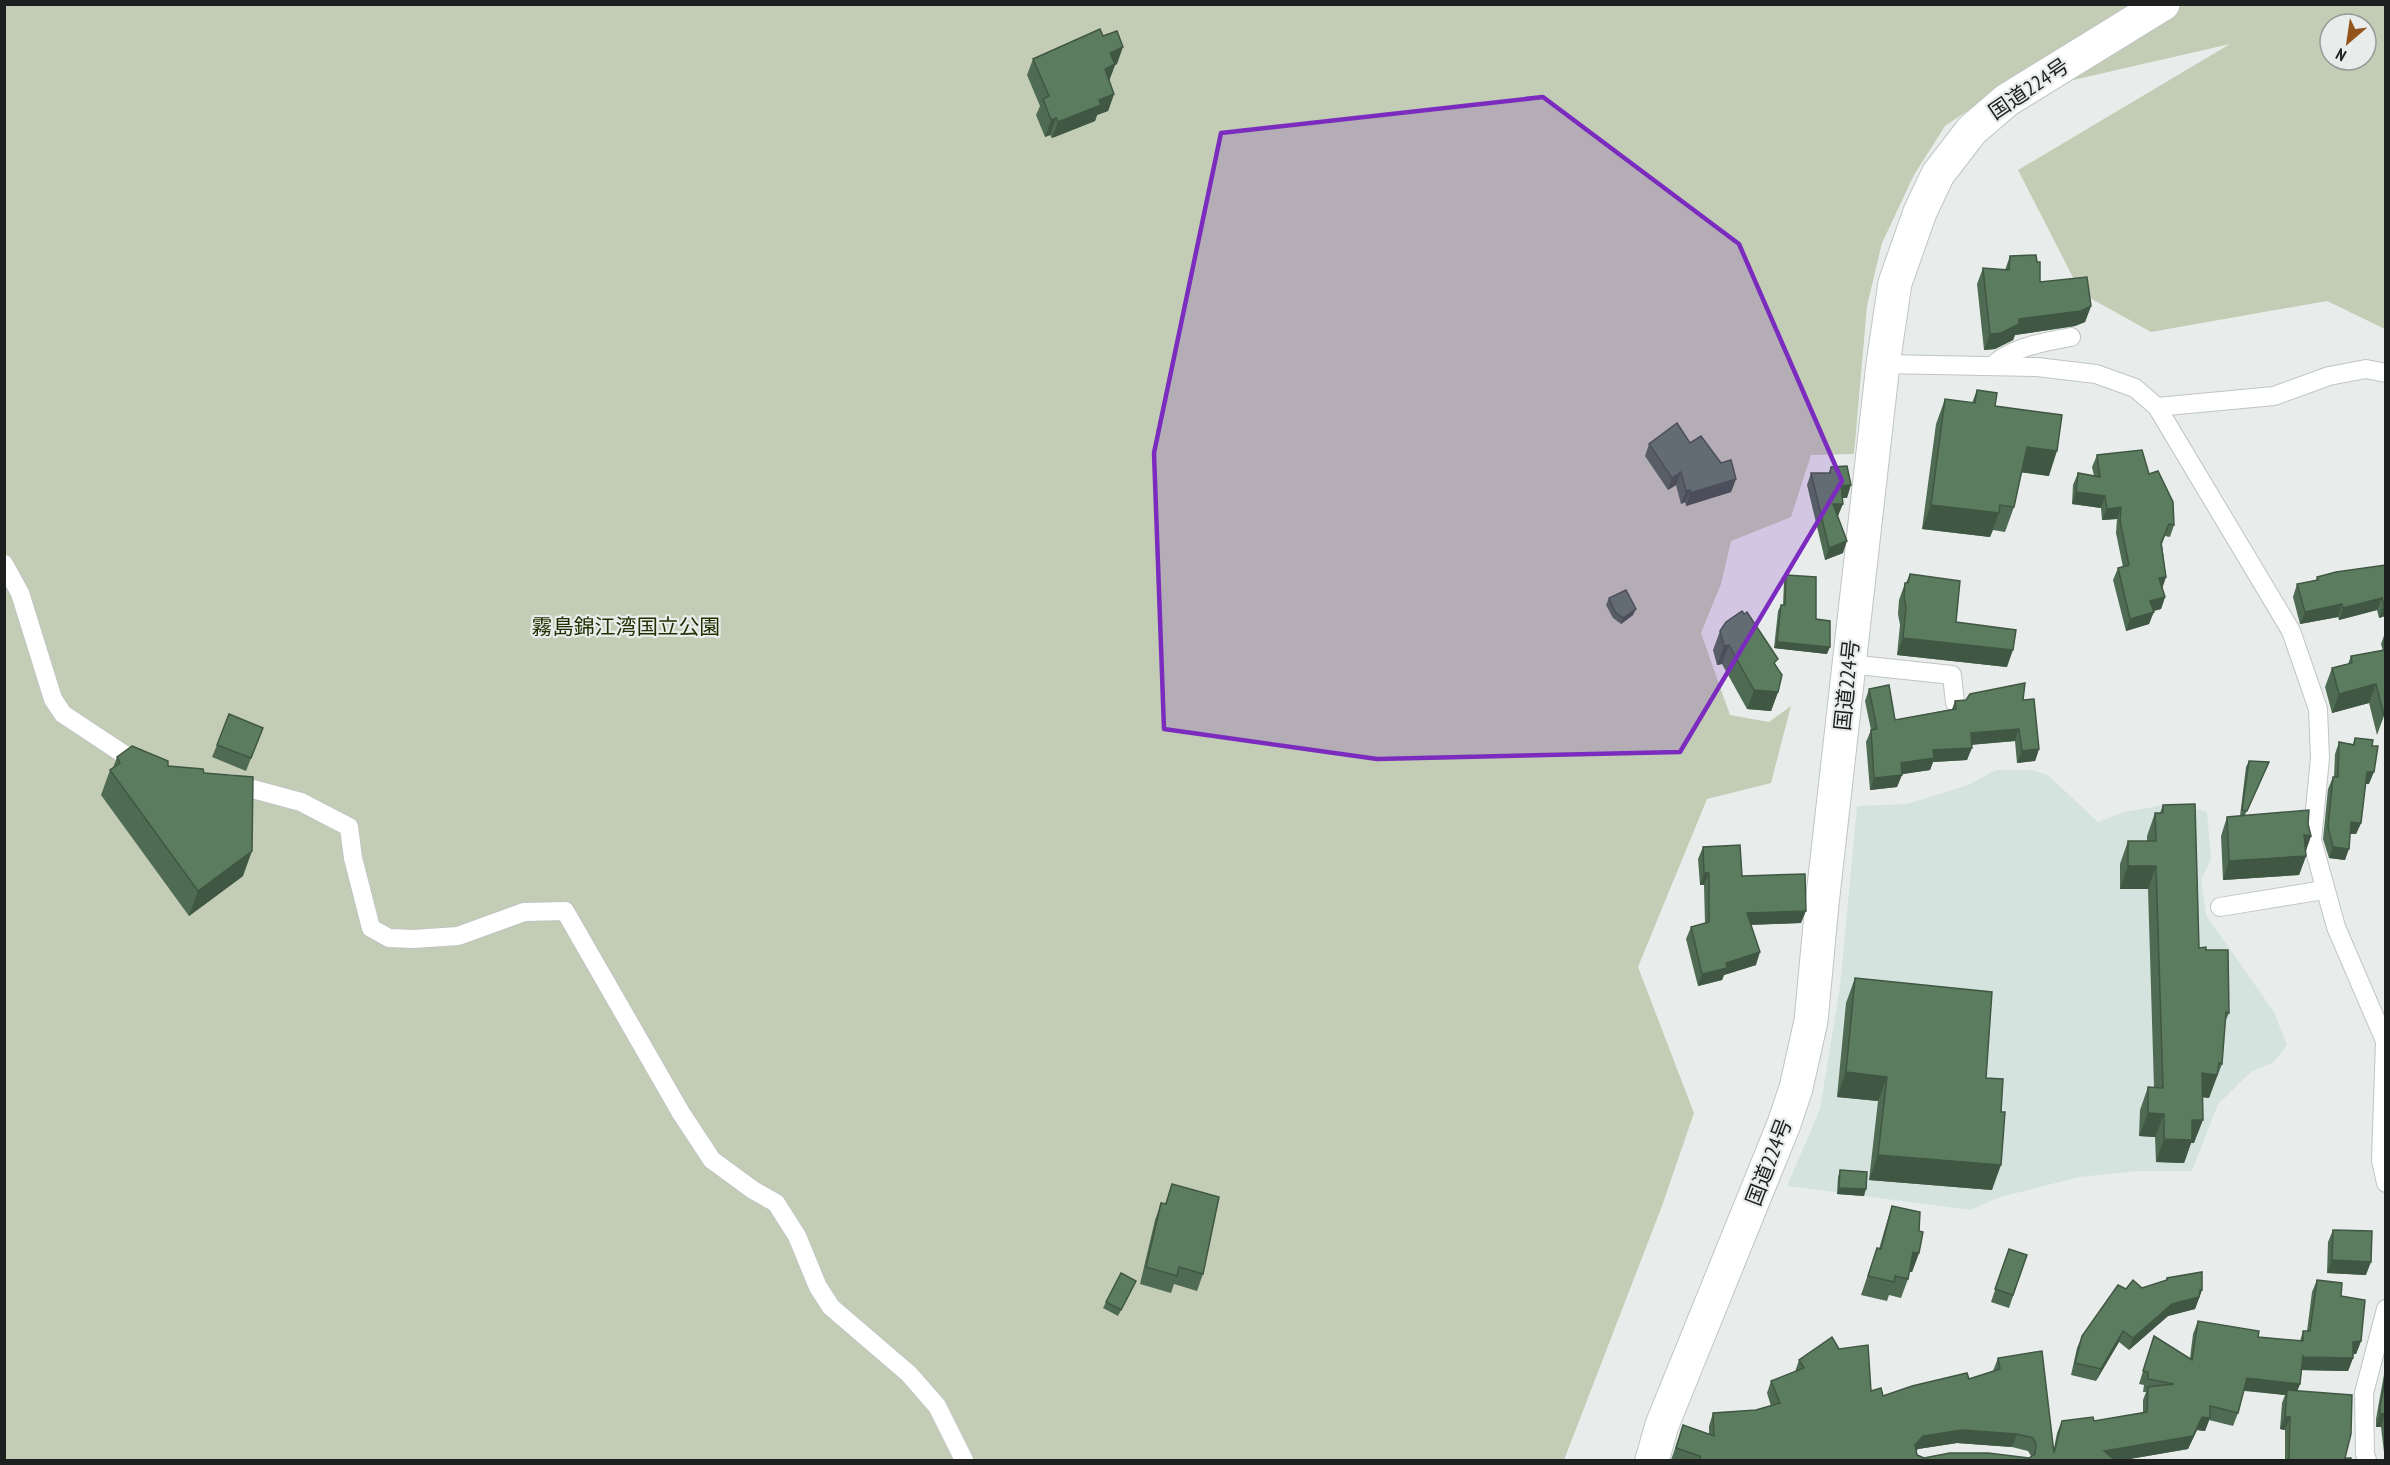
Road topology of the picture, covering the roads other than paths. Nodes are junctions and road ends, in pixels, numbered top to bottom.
1 (2163, 4) edge
2 (2071, 337) dead end
3 (1883, 364) junction
4 (1993, 366) junction
5 (2385, 373) edge
6 (2157, 406) junction
7 (4, 564) edge
8 (1849, 664) junction
9 (1954, 703) edge
10 (159, 770) edge
11 (208, 780) edge
12 (2324, 890) junction
13 (2220, 907) dead end
14 (2385, 1183) edge
15 (2385, 1309) edge
16 (964, 1461) edge
17 (1652, 1461) edge
18 (2367, 1461) edge

1 - 3 highway, 国道224号
2 - 4 street
3 - 4 street
3 - 8 highway, 国道224号
4 - 6 street
5 - 6 street
6 - 12 street
7 - 10 street
8 - 9 street
8 - 17 highway, 国道224号
11 - 16 street
12 - 13 street
12 - 14 street
15 - 18 street

